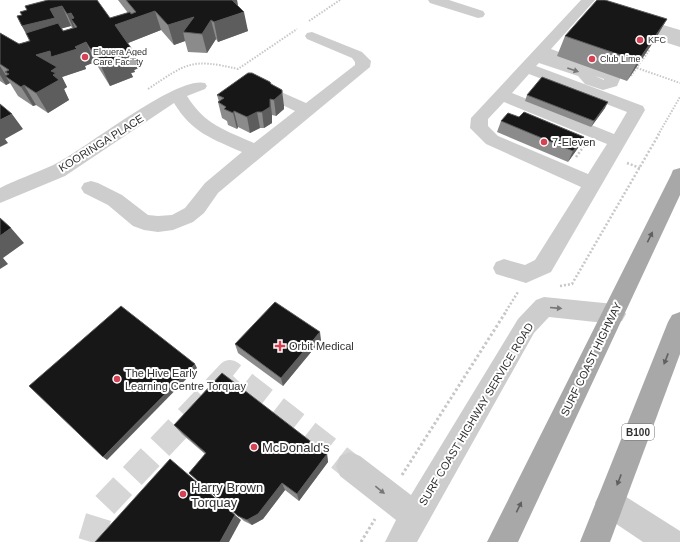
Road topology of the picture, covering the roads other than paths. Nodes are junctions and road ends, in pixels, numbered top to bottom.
1 (435, 0) edge
2 (588, 0) edge
3 (478, 14) dead end
4 (680, 35) edge
5 (312, 36) dead end
6 (680, 42) edge
7 (535, 59) junction
8 (199, 86) dead end
9 (257, 87) edge
10 (177, 94) junction
11 (501, 95) junction
12 (307, 110) junction
13 (618, 142) junction
14 (256, 151) junction
15 (680, 176) edge
16 (593, 184) junction
17 (90, 188) dead end
18 (0, 196) edge
19 (504, 268) dead end
20 (614, 314) junction
21 (680, 322) edge
22 (350, 466) tunnel mouth
23 (610, 503) junction
24 (415, 516) junction
25 (400, 542) edge
26 (502, 542) edge
27 (595, 542) edge
28 (670, 542) edge

1 - 3 street
2 - 7 street
4 - 6 street
5 - 12 street
7 - 11 street
7 - 13 street
8 - 10 street, KOORINGA PLACE
9 - 12 street
10 - 14 street
10 - 18 street, KOORINGA PLACE
11 - 13 street
11 - 16 street
12 - 14 street
13 - 16 street
14 - 17 street
20 -> 15 main road, SURF COAST HIGHWAY
16 - 19 street
24 -> 20 street, SURF COAST HIGHWAY SERVICE ROAD
26 -> 20 main road, SURF COAST HIGHWAY
21 -> 23 main road, B100
22 -> 24 street
23 - 27 main road, B100
23 - 28 street
24 - 25 street, SURF COAST HIGHWAY SERVICE ROAD

